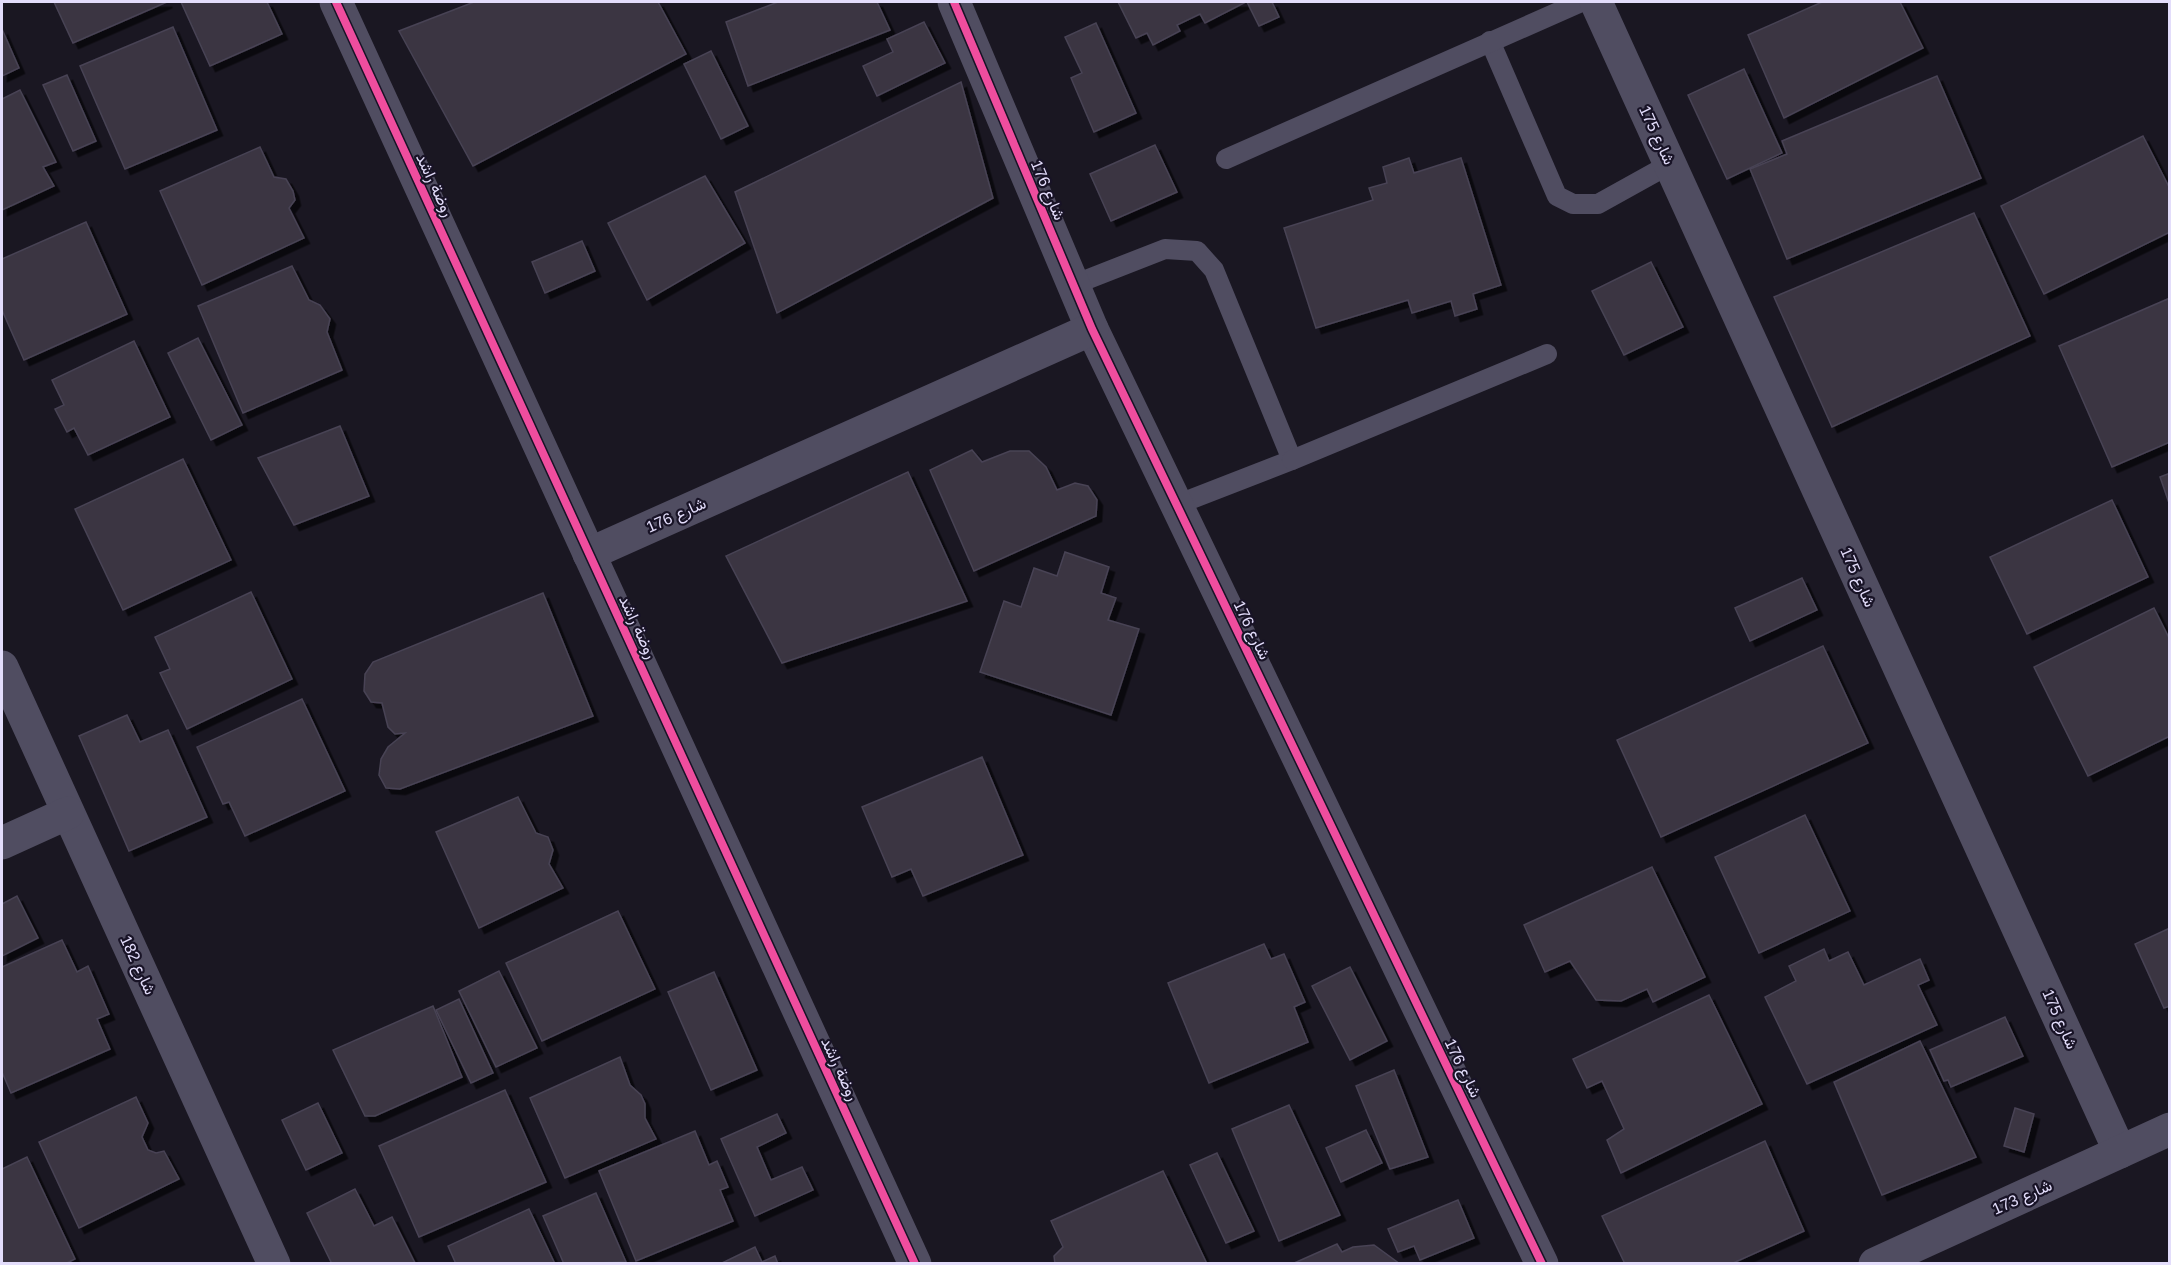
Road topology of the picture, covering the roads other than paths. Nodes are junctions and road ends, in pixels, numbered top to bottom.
1 (336, 2) edge
2 (954, 2) edge
3 (1581, 2) edge
4 (1596, 2) edge
5 (1490, 41) junction
6 (1226, 159) dead end
7 (1670, 164) junction
8 (1073, 285) junction
9 (1092, 329) junction
10 (1547, 354) dead end
11 (1292, 460) junction
12 (1176, 505) junction
13 (589, 554) junction
14 (2, 667) edge
15 (68, 813) junction
16 (2, 843) edge
17 (2169, 1130) edge
18 (2120, 1152) junction
19 (274, 1263) edge
20 (915, 1263) edge
21 (1542, 1263) edge
22 (1875, 1263) edge

1 - 13 street, روضة راشد
2 - 8 street, شارع 176
3 - 5 lane
4 - 7 street, شارع 175
5 - 6 lane
5 - 7 lane
7 - 18 street, شارع 175
8 - 9 street, شارع 176
8 - 11 lane
9 - 12 street, شارع 176
9 - 13 street, شارع 176
10 - 11 lane
11 - 12 lane
12 - 21 street, شارع 176
13 - 20 street, روضة راشد
14 - 15 street, شارع 182
15 - 16 street
15 - 19 street, شارع 182
17 - 18 street, شارع 173
18 - 22 street, شارع 173

